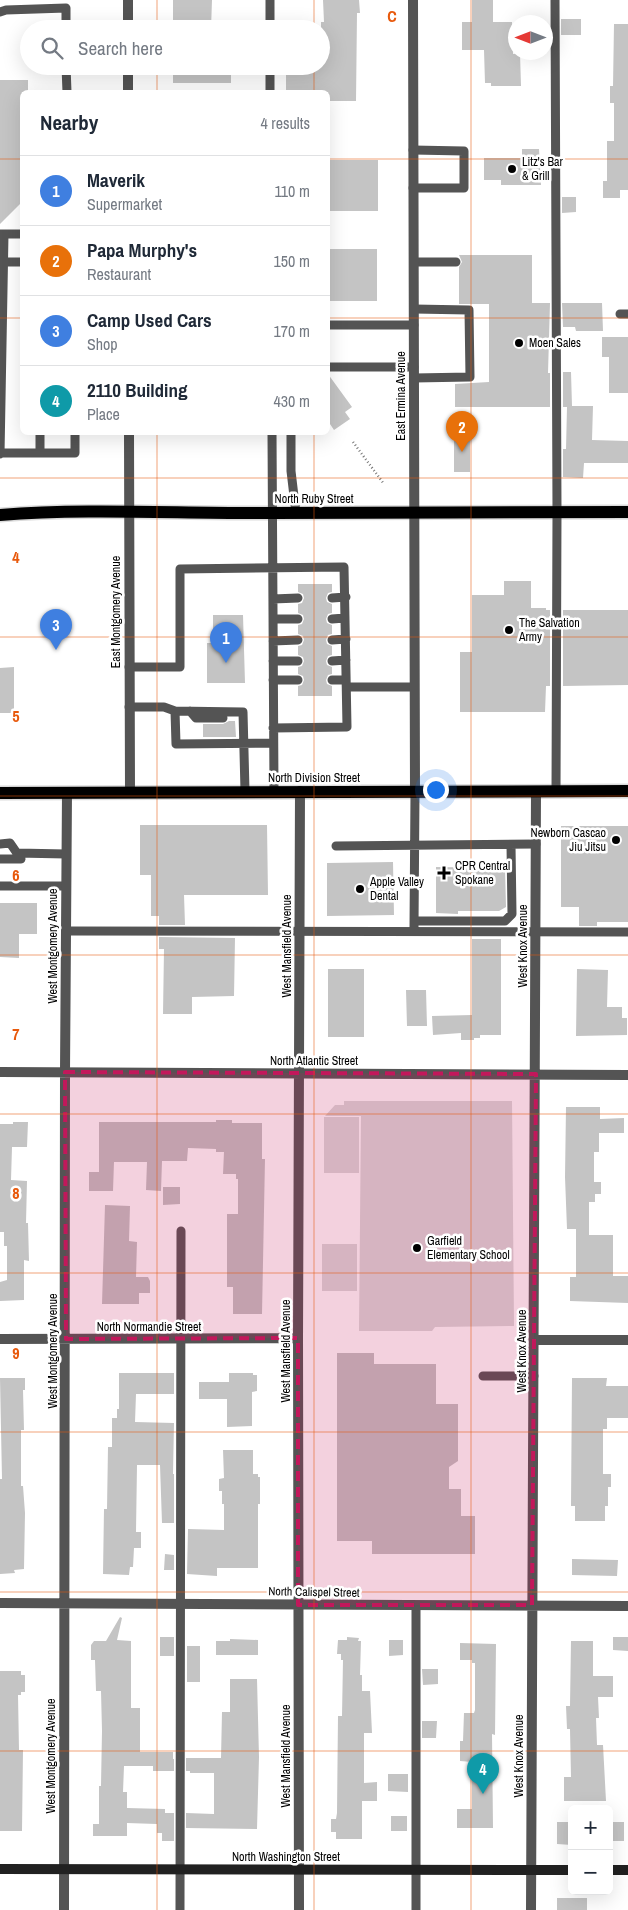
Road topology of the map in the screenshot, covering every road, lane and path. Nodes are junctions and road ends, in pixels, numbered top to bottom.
1 (128, 0) edge
2 (270, 0) edge
3 (413, 0) edge
4 (555, 0) edge
5 (0, 12) edge
6 (66, 20) edge
7 (128, 20) edge
8 (270, 20) edge
9 (66, 75) edge
10 (128, 75) edge
11 (270, 75) edge
12 (67, 90) edge
13 (128, 90) edge
14 (270, 90) edge
15 (413, 150) junction
16 (413, 188) junction
17 (2, 234) edge
18 (20, 234) edge
19 (4, 262) junction
20 (20, 262) edge
21 (414, 262) junction
22 (456, 262) dead end
23 (414, 310) junction
24 (330, 325) edge
25 (414, 325) junction
26 (330, 367) edge
27 (414, 372) junction
28 (40, 435) edge
29 (75, 435) edge
30 (129, 435) edge
31 (272, 435) edge
32 (291, 435) edge
33 (353, 442) dead end
34 (40, 453) junction
35 (1, 454) edge
36 (384, 484) dead end
37 (129, 512) junction
38 (557, 512) junction
39 (628, 512) edge
40 (273, 513) junction
41 (296, 513) junction
42 (414, 513) junction
43 (0, 515) edge
44 (272, 568) junction
45 (346, 597) junction
46 (298, 598) dead end
47 (332, 598) dead end
48 (273, 599) junction
49 (345, 618) junction
50 (298, 619) dead end
51 (332, 619) dead end
52 (273, 620) junction
53 (346, 639) junction
54 (273, 640) junction
55 (298, 640) dead end
56 (332, 640) dead end
57 (346, 660) junction
58 (273, 661) junction
59 (298, 661) dead end
60 (332, 661) dead end
61 (129, 667) junction
62 (273, 680) junction
63 (298, 680) dead end
64 (332, 680) dead end
65 (346, 683) junction
66 (414, 687) junction
67 (129, 708) junction
68 (176, 711) junction
69 (274, 728) junction
70 (274, 743) junction
71 (244, 744) junction
72 (245, 791) junction
73 (274, 791) junction
74 (300, 791) junction
75 (628, 791) edge
76 (130, 792) junction
77 (556, 792) junction
78 (0, 793) edge
79 (67, 793) junction
80 (415, 793) junction
81 (536, 793) junction
82 (0, 844) edge
83 (536, 844) junction
84 (511, 845) junction
85 (336, 846) dead end
86 (415, 846) junction
87 (16, 853) junction
88 (66, 854) junction
89 (0, 859) edge
90 (0, 886) edge
91 (66, 886) junction
92 (414, 926) junction
93 (66, 931) junction
94 (300, 931) junction
95 (536, 931) junction
96 (628, 932) edge
97 (0, 1072) edge
98 (65, 1072) junction
99 (299, 1073) junction
100 (536, 1074) junction
101 (628, 1074) edge
102 (181, 1231) dead end
103 (0, 1338) edge
104 (298, 1338) junction
105 (66, 1339) junction
106 (181, 1340) junction
107 (534, 1340) junction
108 (628, 1340) edge
109 (483, 1376) dead end
110 (534, 1376) junction
111 (0, 1603) edge
112 (65, 1603) junction
113 (180, 1603) junction
114 (298, 1605) junction
115 (532, 1605) junction
116 (416, 1606) junction
117 (628, 1606) edge
118 (0, 1869) edge
119 (64, 1869) junction
120 (180, 1869) junction
121 (298, 1869) junction
122 (416, 1870) junction
123 (531, 1870) junction
124 (568, 1870) edge
125 (613, 1870) edge
126 (628, 1870) edge
127 (64, 1910) edge
128 (180, 1910) edge
129 (299, 1910) edge
130 (416, 1910) edge
131 (531, 1910) edge

1 - 7 street
2 - 8 lane
3 - 15 street, East Ermina Avenue
4 - 38 lane
5 - 6 lane
9 - 12 lane
10 - 13 street
11 - 14 lane
15 - 16 street, East Ermina Avenue
15 - 16 lane
16 - 21 street, East Ermina Avenue
17 - 18 lane
17 - 19 lane
19 - 20 lane
19 - 35 lane
21 - 22 lane
21 - 23 street, East Ermina Avenue
23 - 25 street, East Ermina Avenue
23 - 27 lane
24 - 25 lane
25 - 27 street, East Ermina Avenue
26 - 27 lane
27 - 42 street, East Ermina Avenue
28 - 34 lane
29 - 34 lane
30 - 37 street, East Montgomery Avenue
31 - 40 lane
32 - 41 lane
33 - 36 path
34 - 35 lane
37 - 40 main road, North Ruby Street
37 - 43 main road, North Ruby Street
37 - 61 street, East Montgomery Avenue
38 - 39 main road, North Ruby Street
38 - 42 main road, North Ruby Street
38 - 77 lane
40 - 41 main road, North Ruby Street
40 - 44 lane
41 - 42 main road, North Ruby Street
42 - 66 street, East Ermina Avenue
44 - 45 lane
44 - 48 lane
44 - 61 lane
45 - 47 lane
45 - 49 lane
46 - 48 lane
48 - 52 lane
49 - 51 lane
49 - 53 lane
50 - 52 lane
52 - 54 lane
53 - 56 lane
53 - 57 lane
54 - 55 lane
54 - 58 lane
57 - 60 lane
57 - 65 lane
58 - 59 lane
58 - 62 lane
61 - 67 street, East Montgomery Avenue
62 - 63 lane
62 - 69 lane
64 - 65 lane
65 - 66 lane
65 - 69 lane
66 - 80 street, East Ermina Avenue
67 - 68 lane
67 - 76 street, East Montgomery Avenue
68 - 71 lane
68 - 71 lane
69 - 70 lane
70 - 71 lane
70 - 73 lane
71 - 72 lane
72 - 73 main road, North Division Street
72 - 76 main road, North Division Street
73 - 74 main road, North Division Street
74 - 80 main road, North Division Street
74 - 94 street, West Mansfield Avenue
75 - 77 main road, North Division Street
76 - 79 main road, North Division Street
77 - 81 main road, North Division Street
78 - 79 main road, North Division Street
79 - 88 street, West Montgomery Avenue
80 - 81 main road, North Division Street
80 - 86 lane
81 - 83 street, West Knox Avenue
82 - 87 lane
83 - 84 lane
83 - 95 street, West Knox Avenue
84 - 86 lane
84 - 92 lane
85 - 86 lane
86 - 92 lane
87 - 88 lane
87 - 89 lane
88 - 91 street, West Montgomery Avenue
90 - 91 lane
91 - 93 street, West Montgomery Avenue
92 - 94 lane
92 - 95 lane
93 - 94 lane
93 - 98 street, West Montgomery Avenue
94 - 99 street, West Mansfield Avenue
95 - 96 lane
95 - 100 street, West Knox Avenue
97 - 98 street, North Atlantic Street
98 - 99 street, North Atlantic Street
98 - 105 street, West Montgomery Avenue
99 - 100 street, North Atlantic Street
99 - 104 street, West Mansfield Avenue
100 - 101 street, North Atlantic Street
100 - 107 street, West Knox Avenue
102 - 106 lane
103 - 105 street, North Normandie Street
104 - 106 street, North Normandie Street
104 - 114 street, West Mansfield Avenue
105 - 106 street, North Normandie Street
105 - 112 street, West Montgomery Avenue
106 - 113 lane
107 - 108 street
107 - 110 street, West Knox Avenue
109 - 110 lane
110 - 115 street, West Knox Avenue
111 - 112 street, North Calispel Street
112 - 113 street, North Calispel Street
112 - 119 street, West Montgomery Avenue
113 - 114 street, North Calispel Street
113 - 120 lane
114 - 116 street, North Calispel Street
114 - 121 street, West Mansfield Avenue
115 - 116 street, North Calispel Street
115 - 117 street, North Calispel Street
115 - 123 street, West Knox Avenue
116 - 122 lane
118 - 119 main road, North Washington Street
119 - 120 main road, North Washington Street
119 - 127 street, West Montgomery Avenue
120 - 121 main road, North Washington Street
120 - 128 lane
121 - 122 main road, North Washington Street
121 - 129 street, West Mansfield Avenue
122 - 123 main road, North Washington Street
122 - 130 lane
123 - 124 main road, North Washington Street
123 - 131 street, West Knox Avenue
125 - 126 main road

